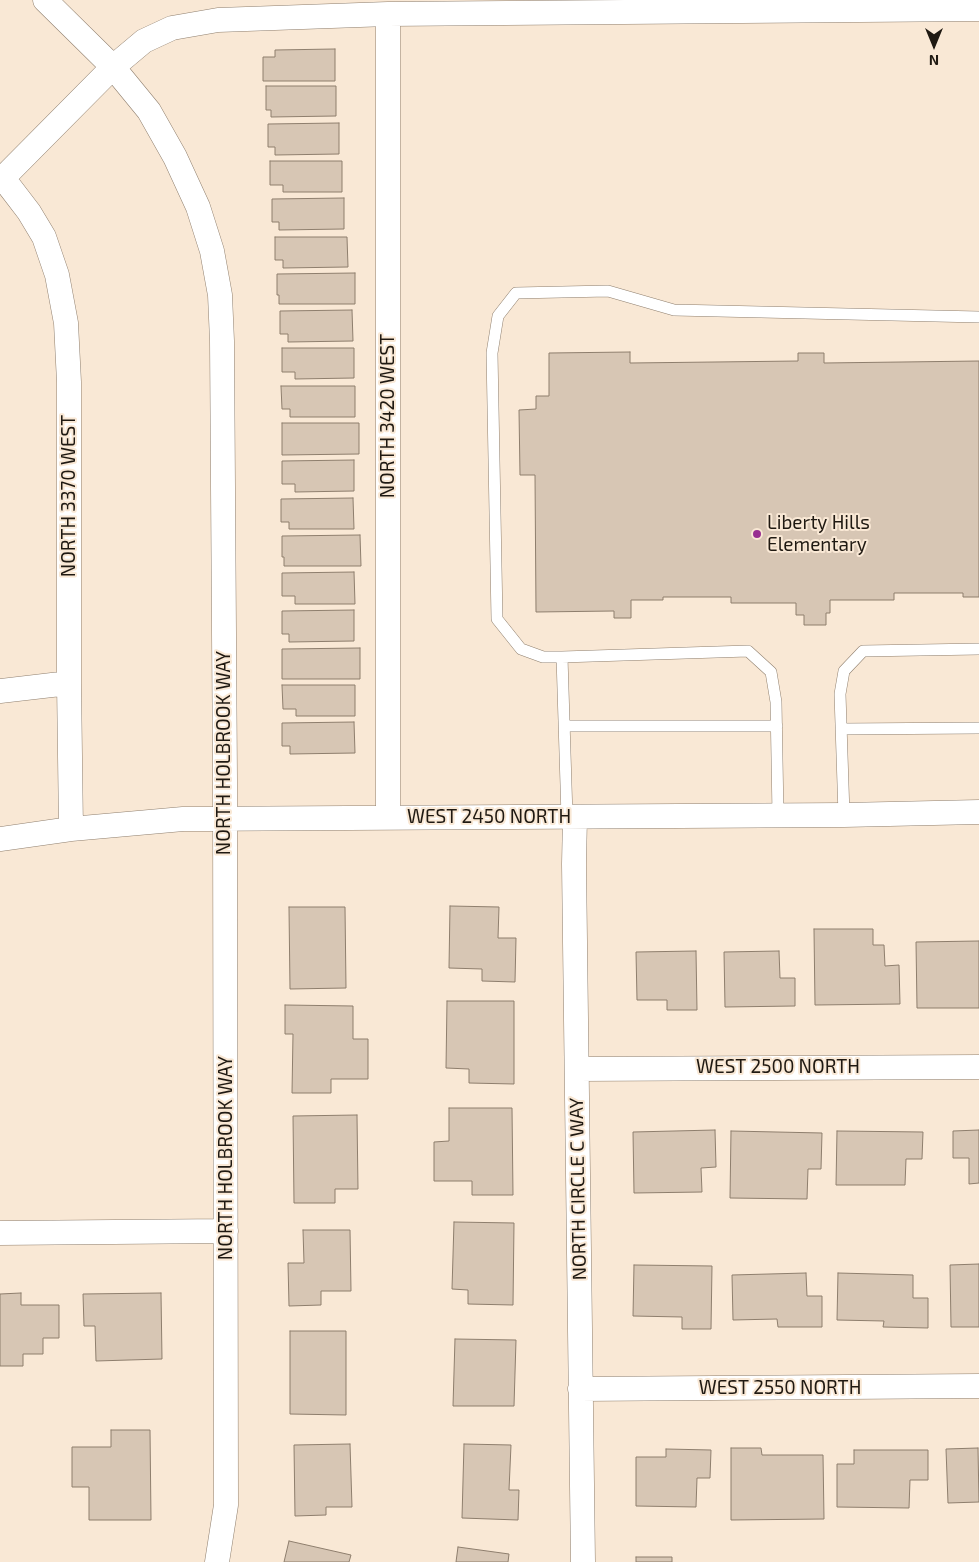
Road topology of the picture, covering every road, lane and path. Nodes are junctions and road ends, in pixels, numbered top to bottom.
1 (45, 0) edge
2 (976, 6) edge
3 (388, 14) junction
4 (113, 67) junction
5 (1, 180) edge
6 (979, 317) edge
7 (979, 649) edge
8 (562, 657) junction
9 (69, 683) junction
10 (0, 692) edge
11 (565, 726) junction
12 (777, 726) junction
13 (979, 728) edge
14 (841, 729) junction
15 (979, 812) edge
16 (778, 815) junction
17 (844, 815) junction
18 (571, 816) junction
19 (388, 817) junction
20 (225, 818) junction
21 (71, 829) junction
22 (0, 839) edge
23 (979, 1067) edge
24 (576, 1068) junction
25 (226, 1231) junction
26 (0, 1233) edge
27 (979, 1386) edge
28 (580, 1389) junction
29 (217, 1562) edge
30 (583, 1562) edge

1 - 4 street, NORTH HOLBROOK WAY
2 - 3 street
3 - 4 street
3 - 19 street, NORTH 3420 WEST
4 - 5 street
4 - 20 street, NORTH HOLBROOK WAY
5 - 9 street, NORTH 3370 WEST
6 - 8 lane
7 - 14 lane
8 - 11 lane
8 - 12 lane
9 - 10 street
9 - 21 street, NORTH 3370 WEST
11 - 12 lane
11 - 18 lane
12 - 16 lane
13 - 14 lane
14 - 17 lane
15 - 17 street, WEST 2450 NORTH
16 - 17 street, WEST 2450 NORTH
16 - 18 street, WEST 2450 NORTH
18 - 19 street, WEST 2450 NORTH
18 - 24 street, NORTH CIRCLE C WAY
19 - 20 street, WEST 2450 NORTH
20 - 21 street, WEST 2450 NORTH
20 - 25 street, NORTH HOLBROOK WAY
21 - 22 street, WEST 2450 NORTH
23 - 24 street, WEST 2500 NORTH
24 - 28 street, NORTH CIRCLE C WAY
25 - 26 street
25 - 29 street, NORTH HOLBROOK WAY
27 - 28 street, WEST 2550 NORTH
28 - 30 street, NORTH CIRCLE C WAY

